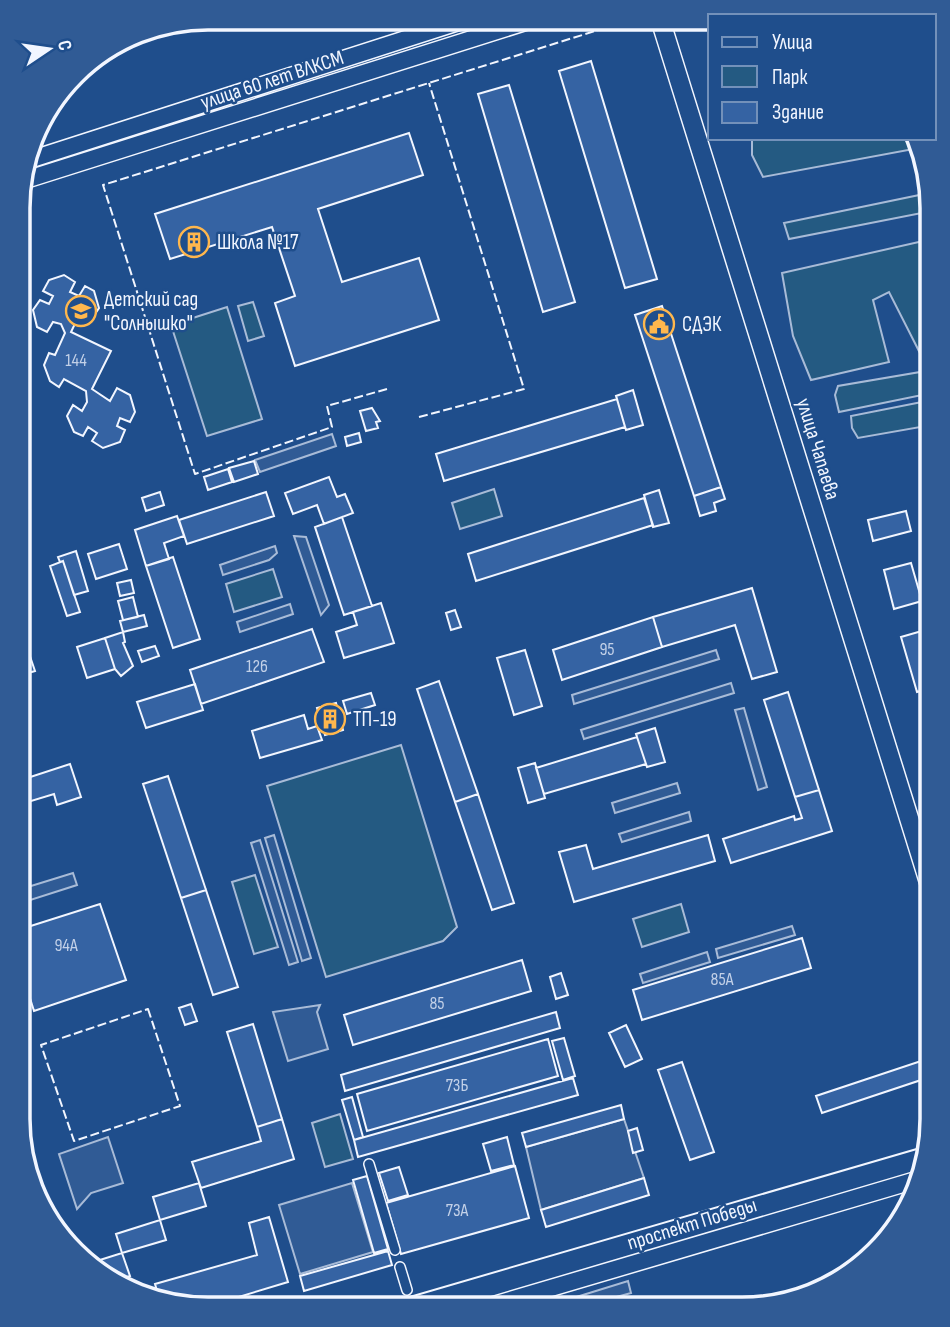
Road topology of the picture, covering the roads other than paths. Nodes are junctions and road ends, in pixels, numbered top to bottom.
1 (434, 30) edge
2 (503, 30) edge
3 (663, 30) edge
4 (37, 158) edge
5 (33, 178) edge
6 (920, 853) edge
7 (369, 1164) dead end
8 (908, 1182) edge
9 (395, 1250) dead end
10 (400, 1267) dead end
11 (407, 1290) dead end
12 (521, 1297) edge

1 - 4 street, улица 60 лет ВЛКСМ
2 - 5 street, улица 60 лет ВЛКСМ
3 - 6 main road, улица Чапаева
7 - 9 street
8 - 12 street, проспект Победы
10 - 11 street

